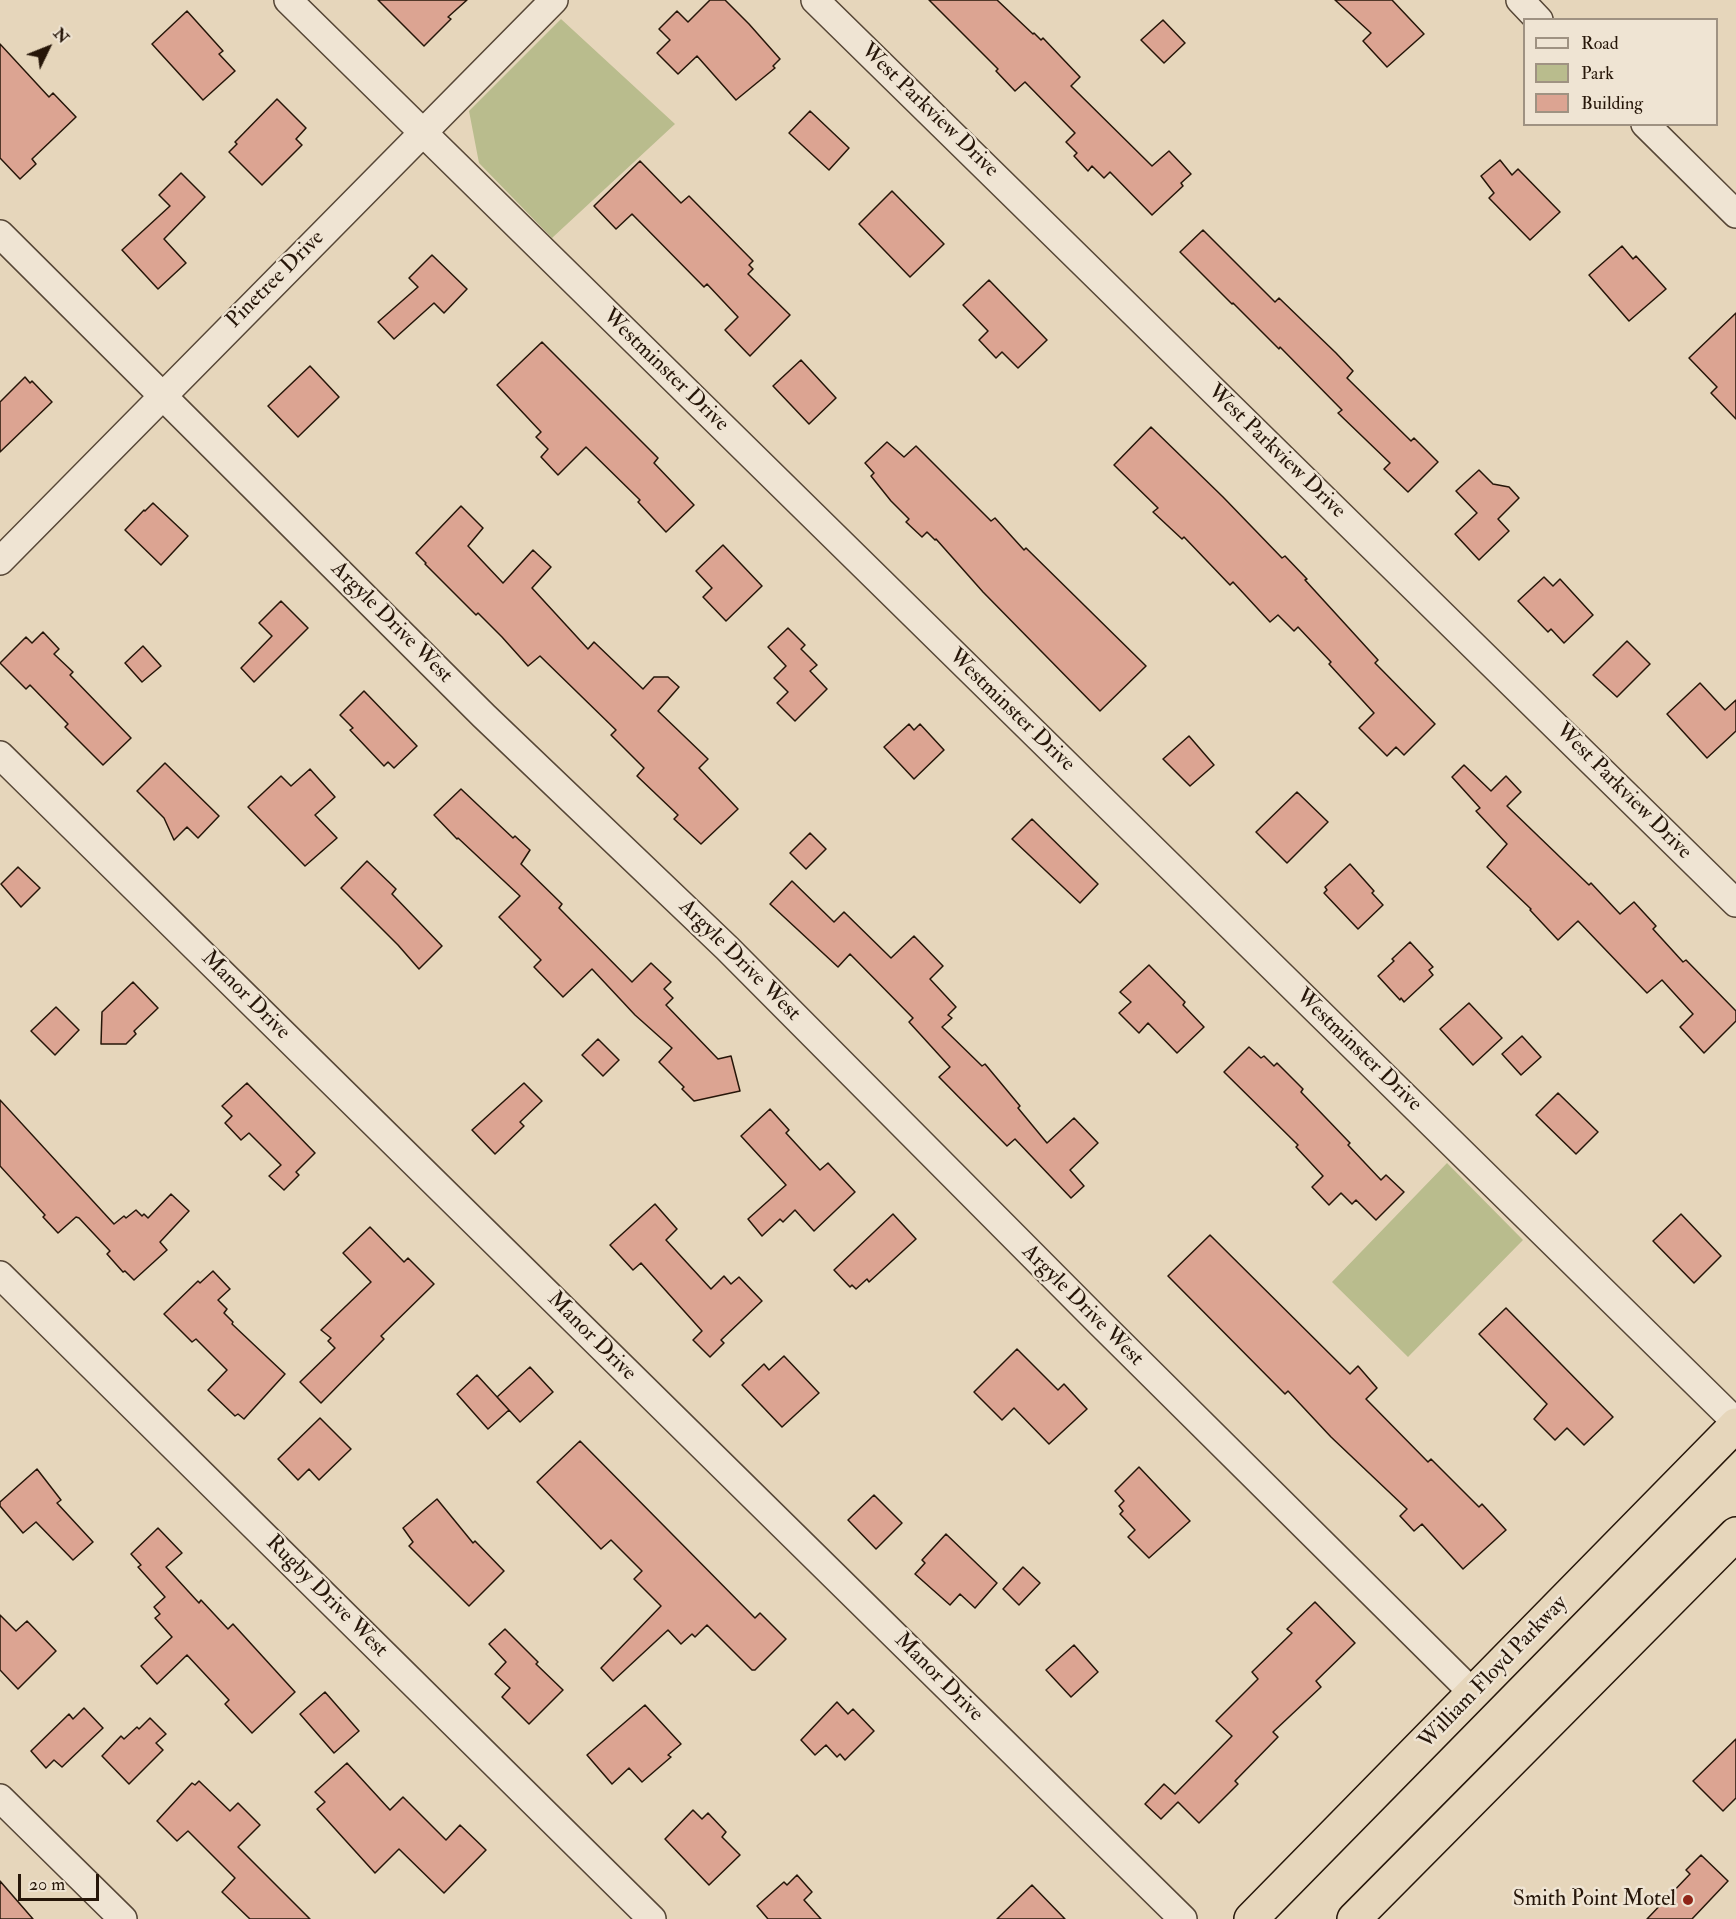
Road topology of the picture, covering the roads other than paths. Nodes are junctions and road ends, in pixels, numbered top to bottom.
1 (288, 0) edge
2 (554, 0) edge
3 (815, 0) edge
4 (1520, 0) edge
5 (1537, 18) edge
6 (1647, 126) edge
7 (422, 132) junction
8 (1736, 214) edge
9 (0, 234) edge
10 (162, 394) junction
11 (0, 561) edge
12 (0, 755) edge
13 (1736, 903) edge
14 (0, 1275) edge
15 (1736, 1423) edge
16 (1736, 1534) edge
17 (1474, 1694) junction
18 (0, 1798) edge
19 (123, 1919) edge
20 (652, 1919) edge
21 (1182, 1919) edge
22 (1251, 1919) edge
23 (1354, 1919) edge

1 - 7 street, Westminster Drive
2 - 7 street, Pinetree Drive
3 - 13 street, West Parkview Drive
4 - 5 street
6 - 8 street
7 - 10 street, Pinetree Drive
7 - 15 street, Westminster Drive
9 - 10 street, Argyle Drive West
10 - 11 street, Pinetree Drive
10 - 17 street, Argyle Drive West
12 - 21 street, Manor Drive
14 - 20 street, Rugby Drive West
15 - 17 highway, William Floyd Parkway
16 - 23 highway
17 - 22 highway, William Floyd Parkway
18 - 19 street

